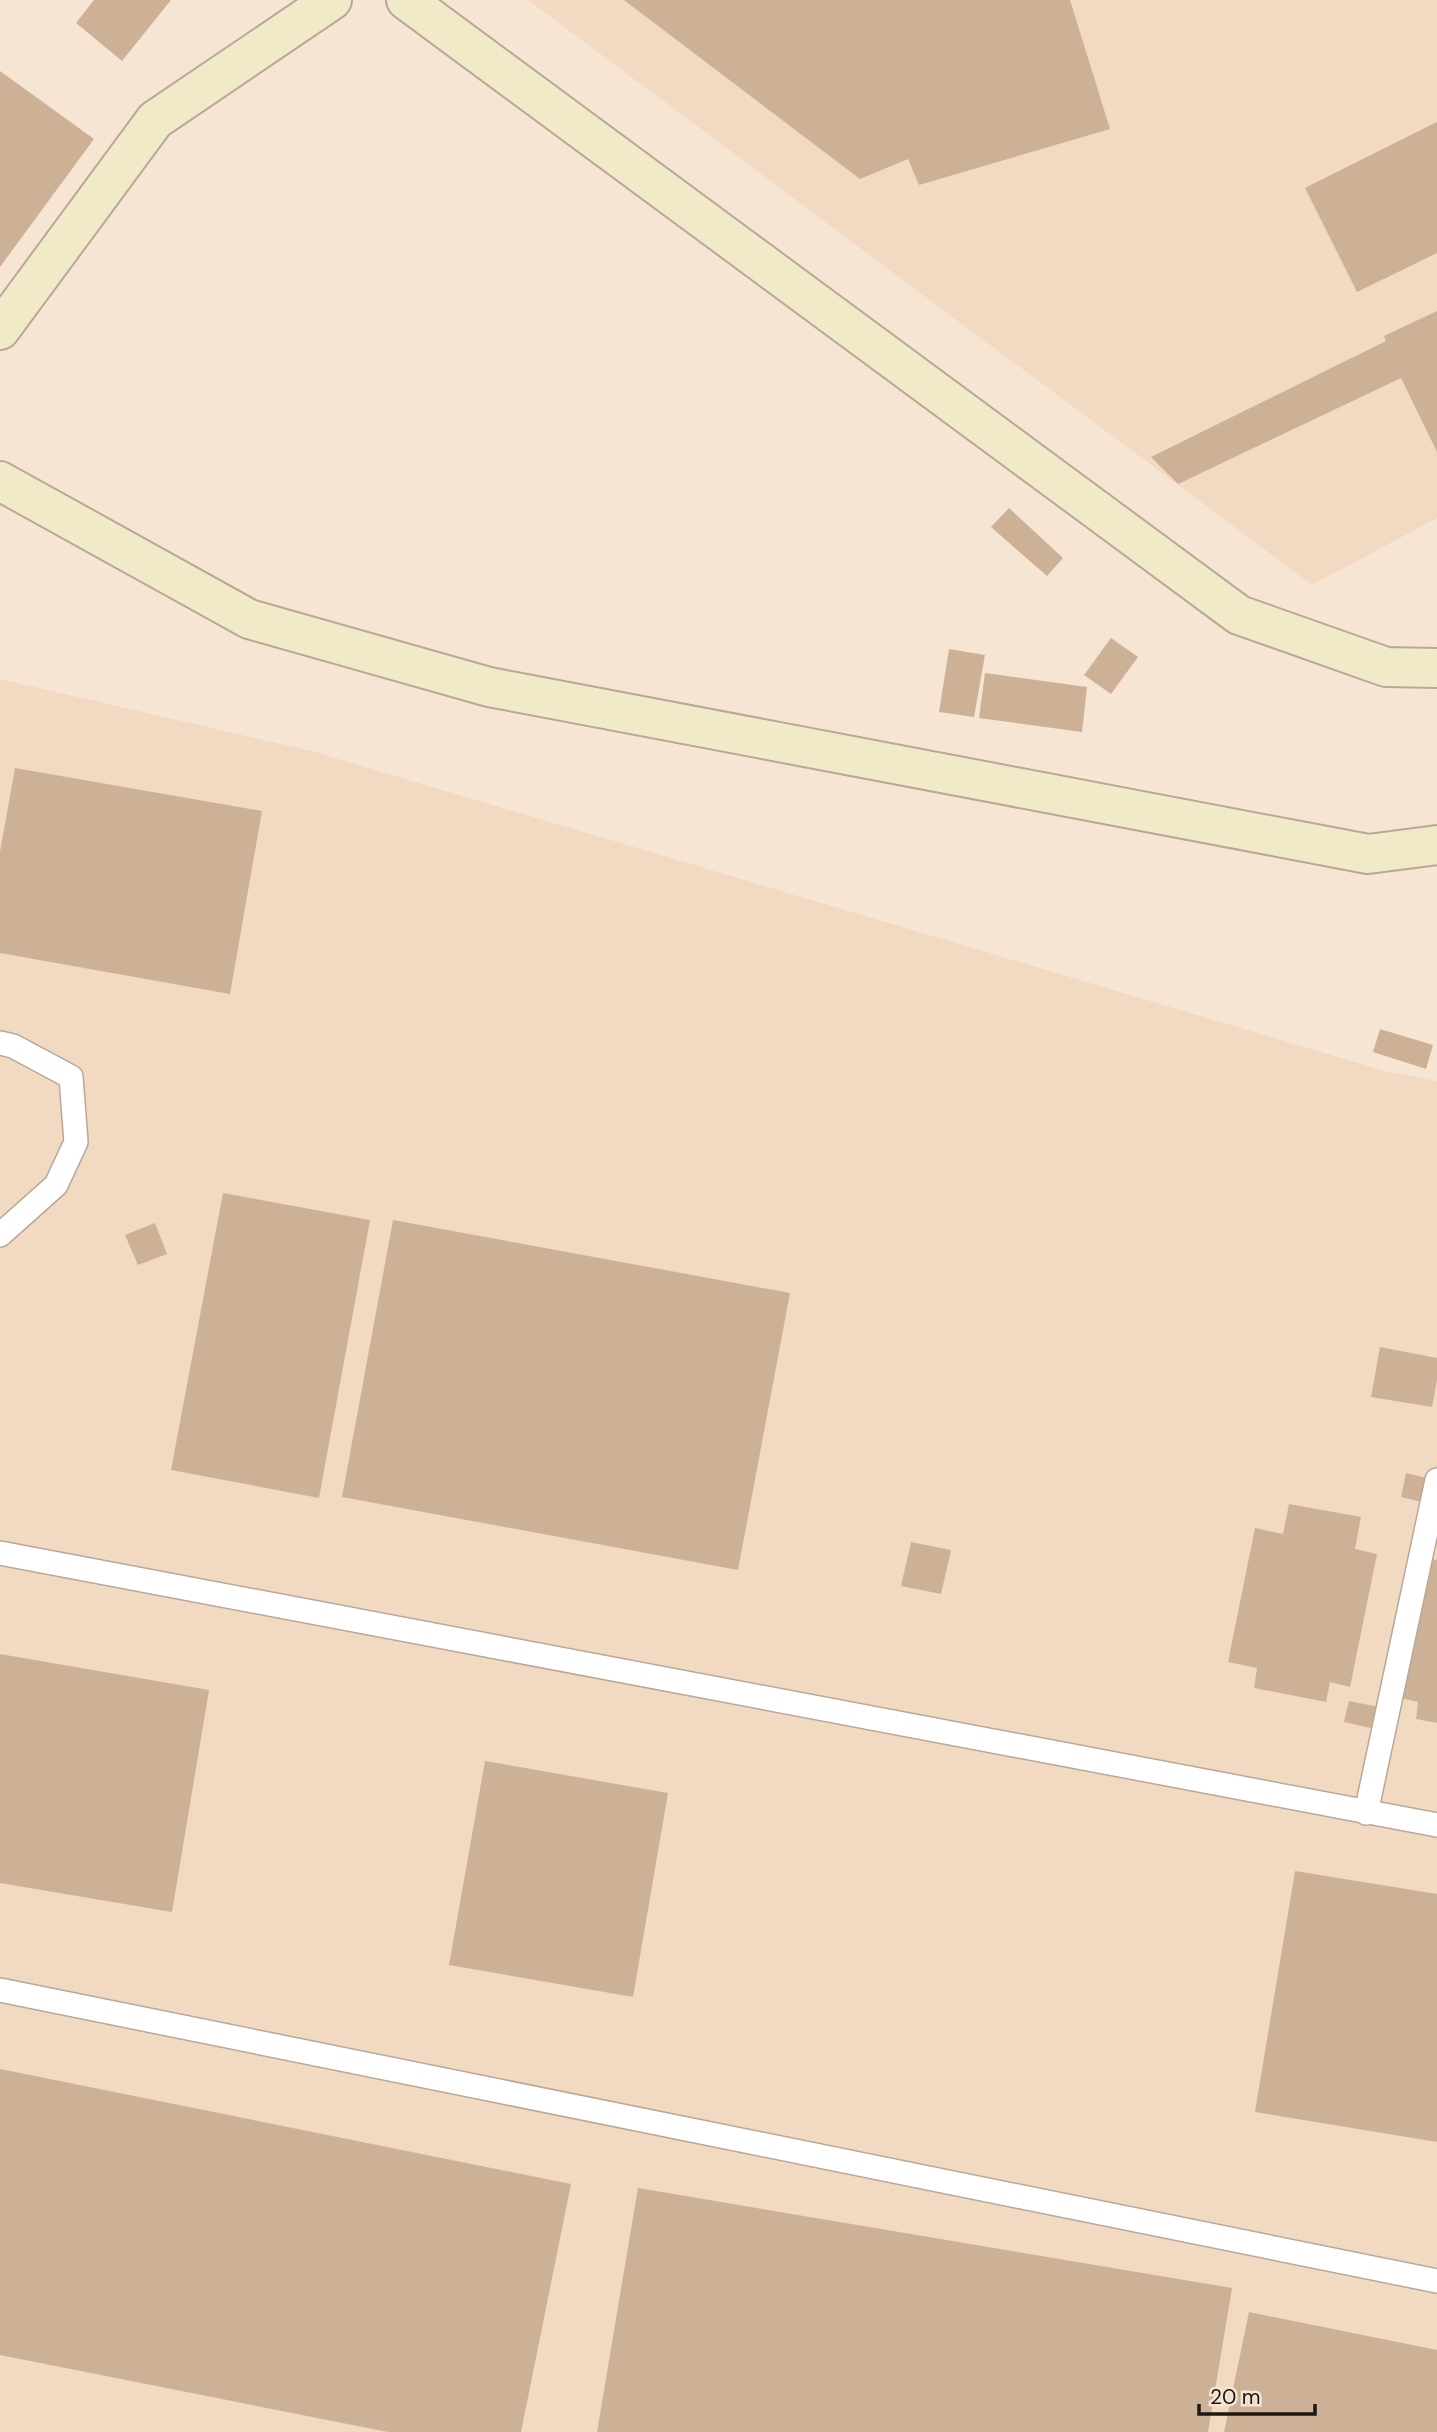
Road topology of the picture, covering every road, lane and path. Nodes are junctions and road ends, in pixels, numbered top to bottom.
1 (332, 0) edge
2 (407, 0) edge
3 (0, 330) edge
4 (0, 481) edge
5 (1437, 668) edge
6 (1437, 845) edge
7 (0, 1044) edge
8 (0, 1235) edge
9 (1437, 1480) edge
10 (0, 1553) edge
11 (1366, 1812) junction
12 (1437, 1825) edge
13 (0, 1990) edge
14 (1437, 2281) edge

1 - 3 street
2 - 5 street
4 - 6 street
7 - 8 lane
9 - 11 lane
10 - 11 lane
11 - 12 lane
13 - 14 lane

